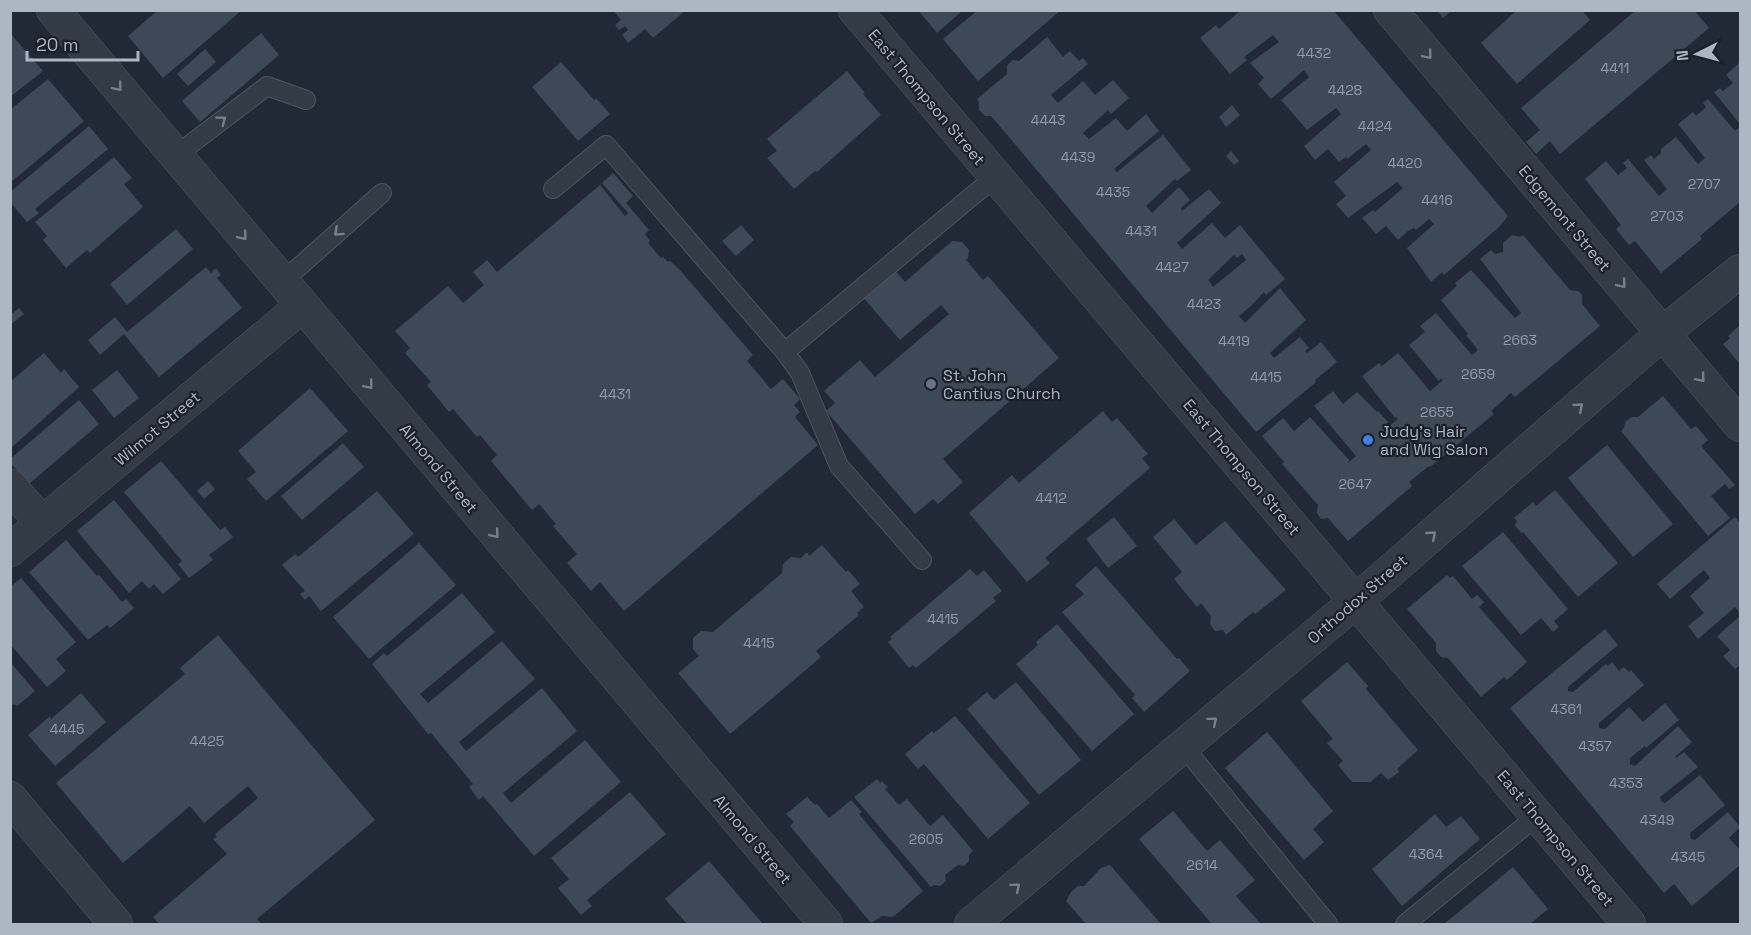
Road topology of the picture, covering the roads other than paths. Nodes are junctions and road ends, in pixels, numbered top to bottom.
1 (53, 10) edge
2 (855, 10) edge
3 (1390, 10) edge
4 (306, 100) dead end
5 (175, 156) junction
6 (995, 177) junction
7 (553, 189) dead end
8 (382, 193) dead end
9 (1740, 271) edge
10 (292, 294) junction
11 (1663, 333) junction
12 (785, 352) junction
13 (1740, 425) edge
14 (10, 486) edge
15 (42, 523) junction
16 (10, 550) edge
17 (922, 560) dead end
18 (1356, 601) junction
19 (1183, 746) junction
20 (10, 798) edge
21 (1537, 816) junction
22 (116, 924) edge
23 (826, 924) edge
24 (971, 924) edge
25 (1328, 924) edge
26 (1405, 924) edge
27 (1629, 924) edge

1 -> 5 street, Almond Street
2 - 6 street, East Thompson Street
3 -> 11 street, Edgemont Street
5 -> 4 lane
5 -> 10 street, Almond Street
6 - 12 lane
6 - 18 street, East Thompson Street
7 - 12 lane
8 -> 10 lane
9 - 11 street, Orthodox Street
10 - 15 street, Wilmot Street
10 -> 23 street, Almond Street
11 -> 13 street, Edgemont Street
18 -> 11 street, Orthodox Street
12 - 17 lane
14 - 15 street
15 - 16 street, Wilmot Street
19 -> 18 street, Orthodox Street
18 - 21 street, East Thompson Street
24 -> 19 street, Orthodox Street
19 - 25 lane
20 - 22 street
21 - 26 lane
21 - 27 street, East Thompson Street

